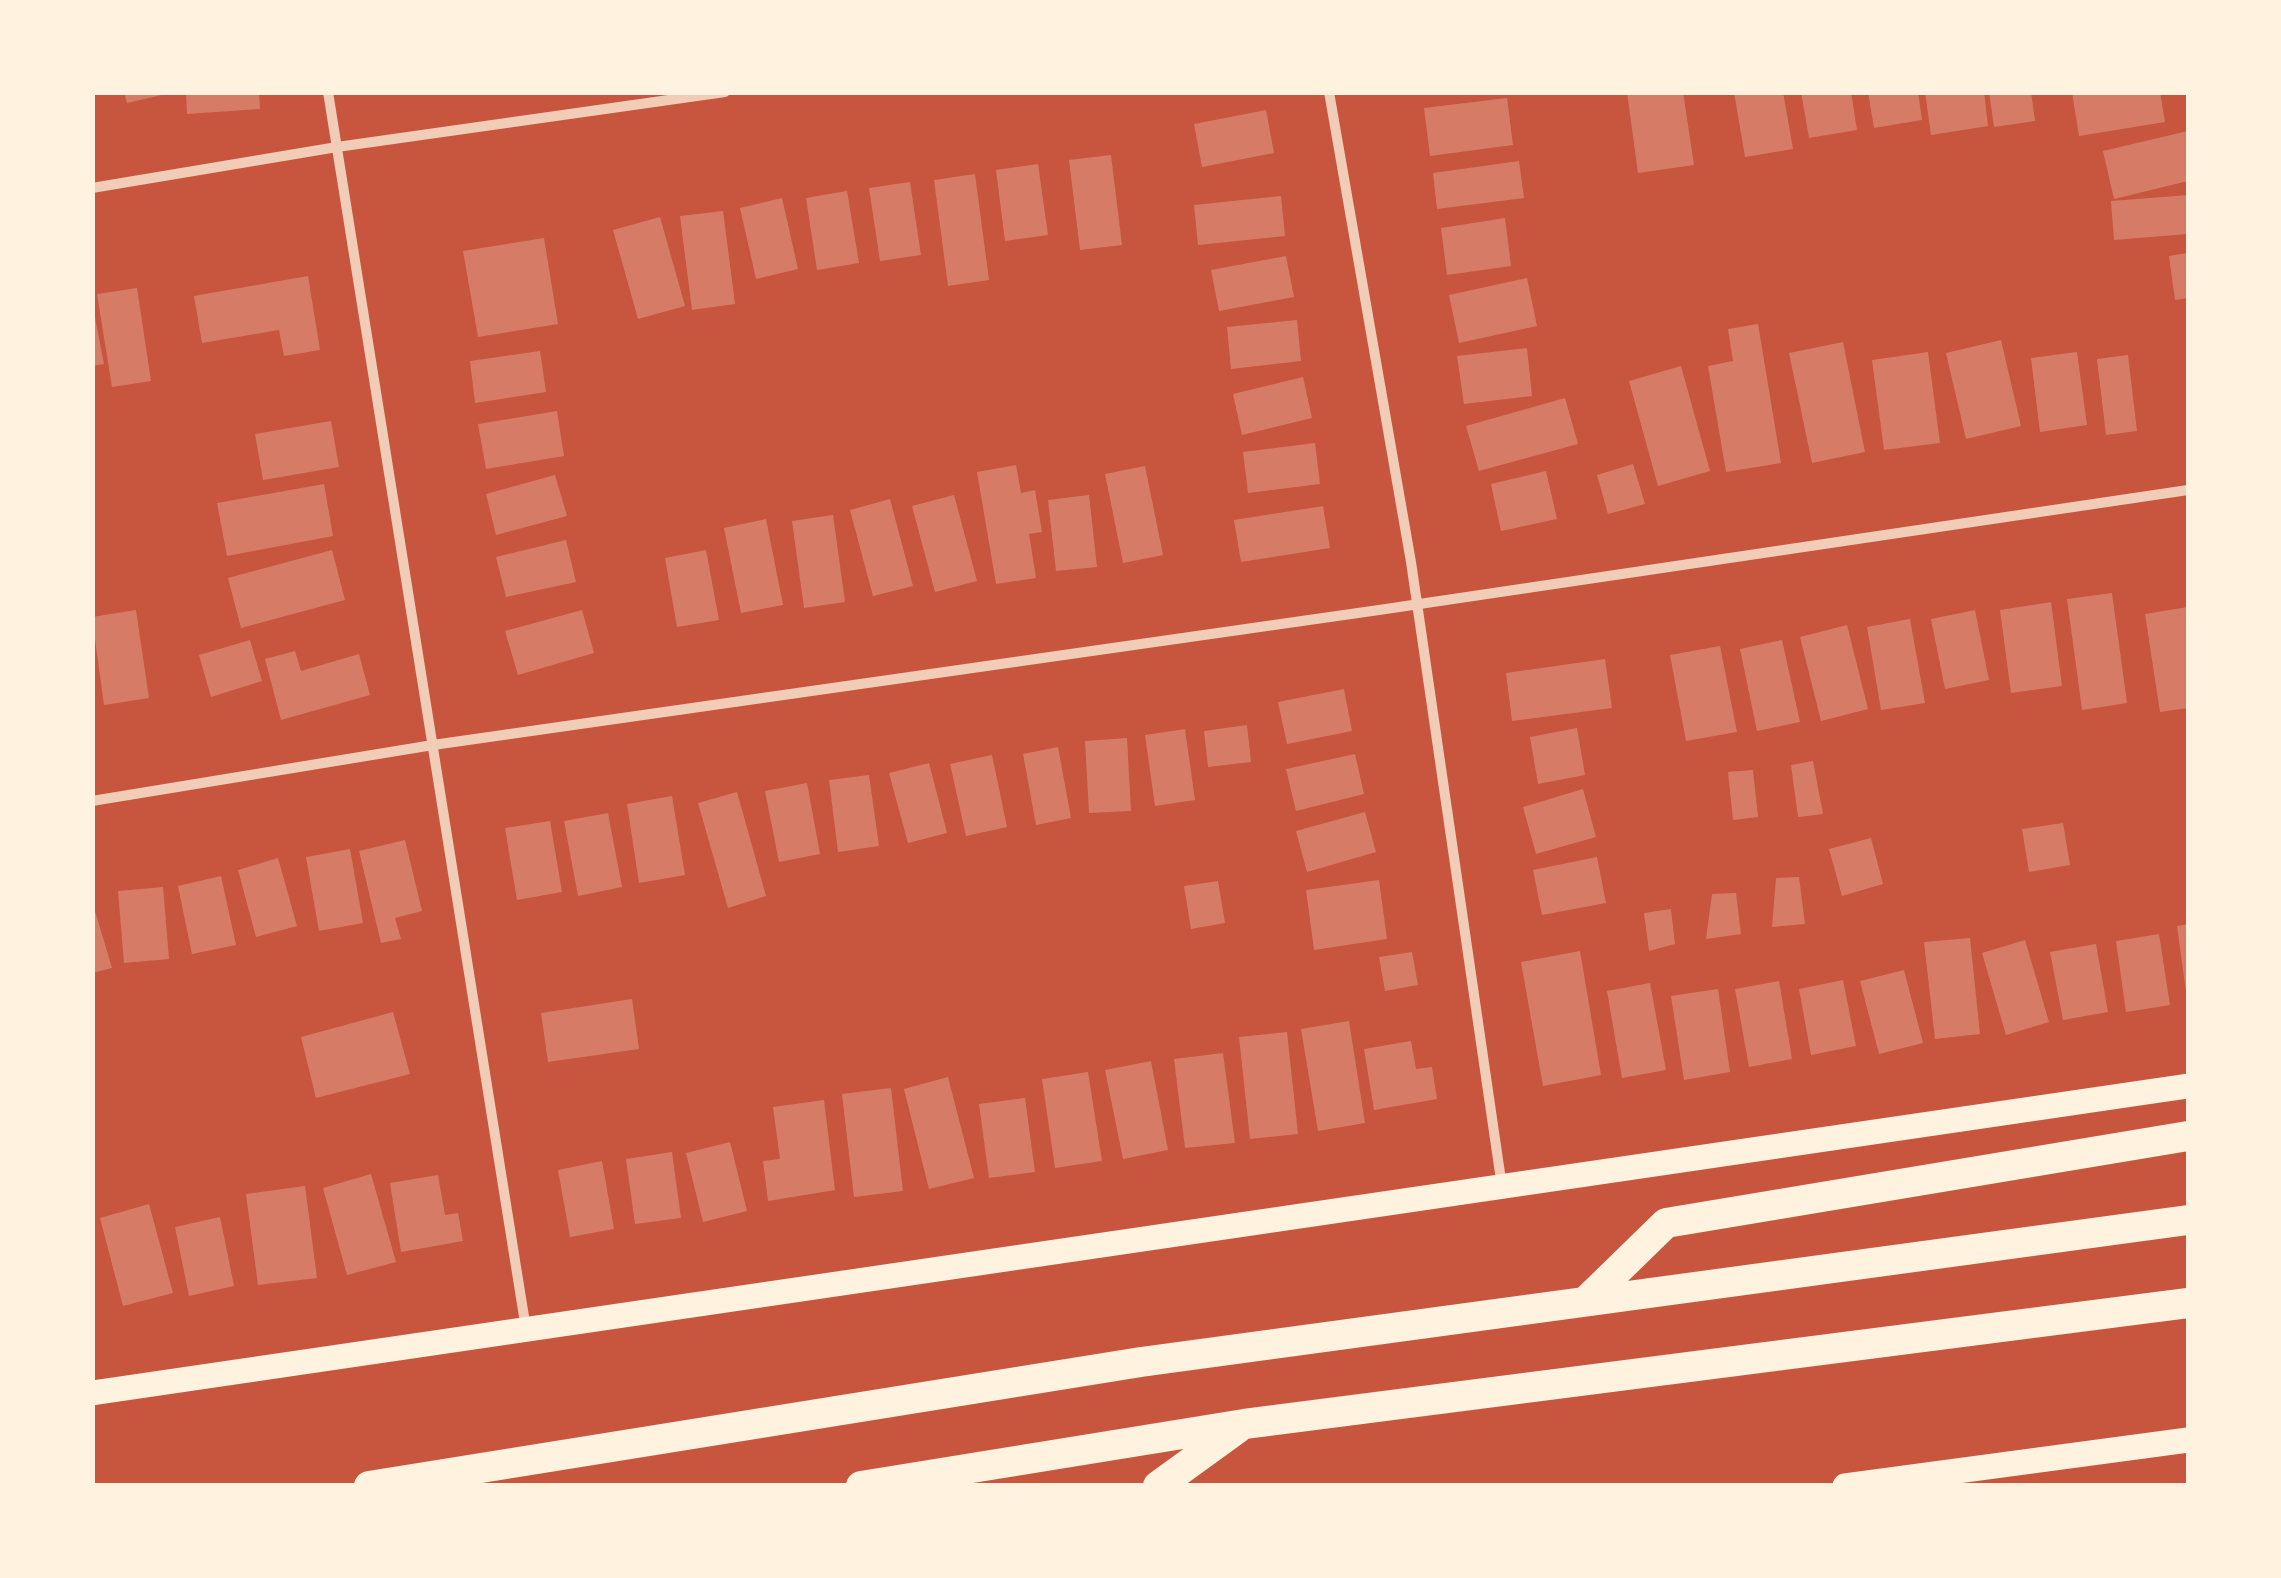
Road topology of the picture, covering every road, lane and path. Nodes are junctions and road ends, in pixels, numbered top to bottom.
1 (328, 92) edge
2 (725, 92) edge
3 (1328, 92) edge
4 (337, 147) junction
5 (92, 188) edge
6 (2188, 490) edge
7 (1416, 604) junction
8 (433, 746) junction
9 (92, 802) edge
10 (2188, 1086) edge
11 (2188, 1136) edge
12 (1502, 1188) junction
13 (2188, 1220) edge
14 (1587, 1300) junction
15 (2188, 1302) edge
16 (526, 1330) junction
17 (92, 1392) edge
18 (1244, 1424) junction
19 (2188, 1440) edge
20 (1910, 1481) edge
21 (369, 1486) edge
22 (861, 1486) edge
23 (1158, 1486) edge
24 (1845, 1486) edge

1 - 4 street
2 - 4 street
3 - 7 street
4 - 5 street
4 - 8 street
6 - 7 street
7 - 8 street
7 - 12 street
8 - 9 street
8 - 16 street
10 - 12 main road
11 - 14 highway
12 - 16 main road
13 - 14 highway
14 - 21 highway
15 - 18 highway
16 - 17 main road
18 - 22 highway
18 - 23 highway
19 - 20 main road
20 - 24 main road

